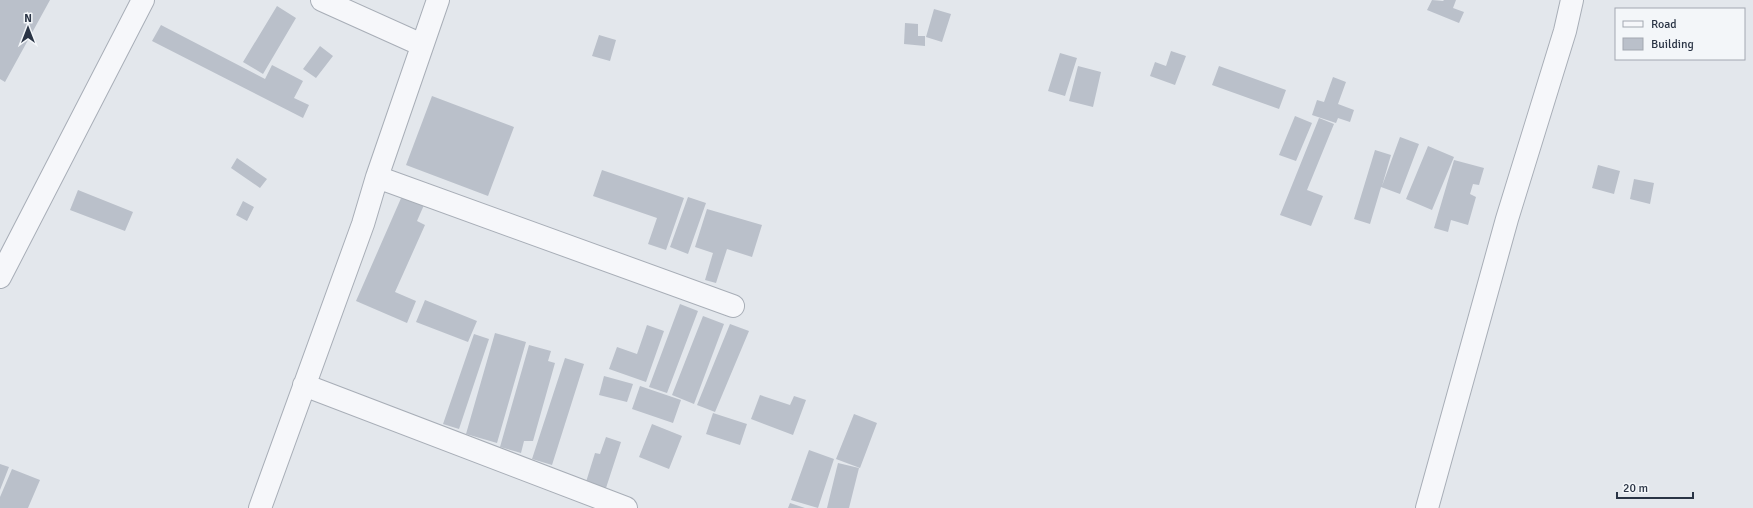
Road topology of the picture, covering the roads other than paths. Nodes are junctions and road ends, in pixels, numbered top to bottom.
1 (143, 0) edge
2 (322, 0) edge
3 (438, 0) edge
4 (1572, 0) edge
5 (422, 45) junction
6 (377, 177) junction
7 (0, 277) edge
8 (733, 306) dead end
9 (304, 385) junction
10 (260, 508) edge
11 (626, 508) edge
12 (1427, 508) edge

1 - 7 street
2 - 5 street
3 - 5 street
4 - 12 street
5 - 6 street
6 - 8 street
6 - 9 street
9 - 10 street
9 - 11 street

